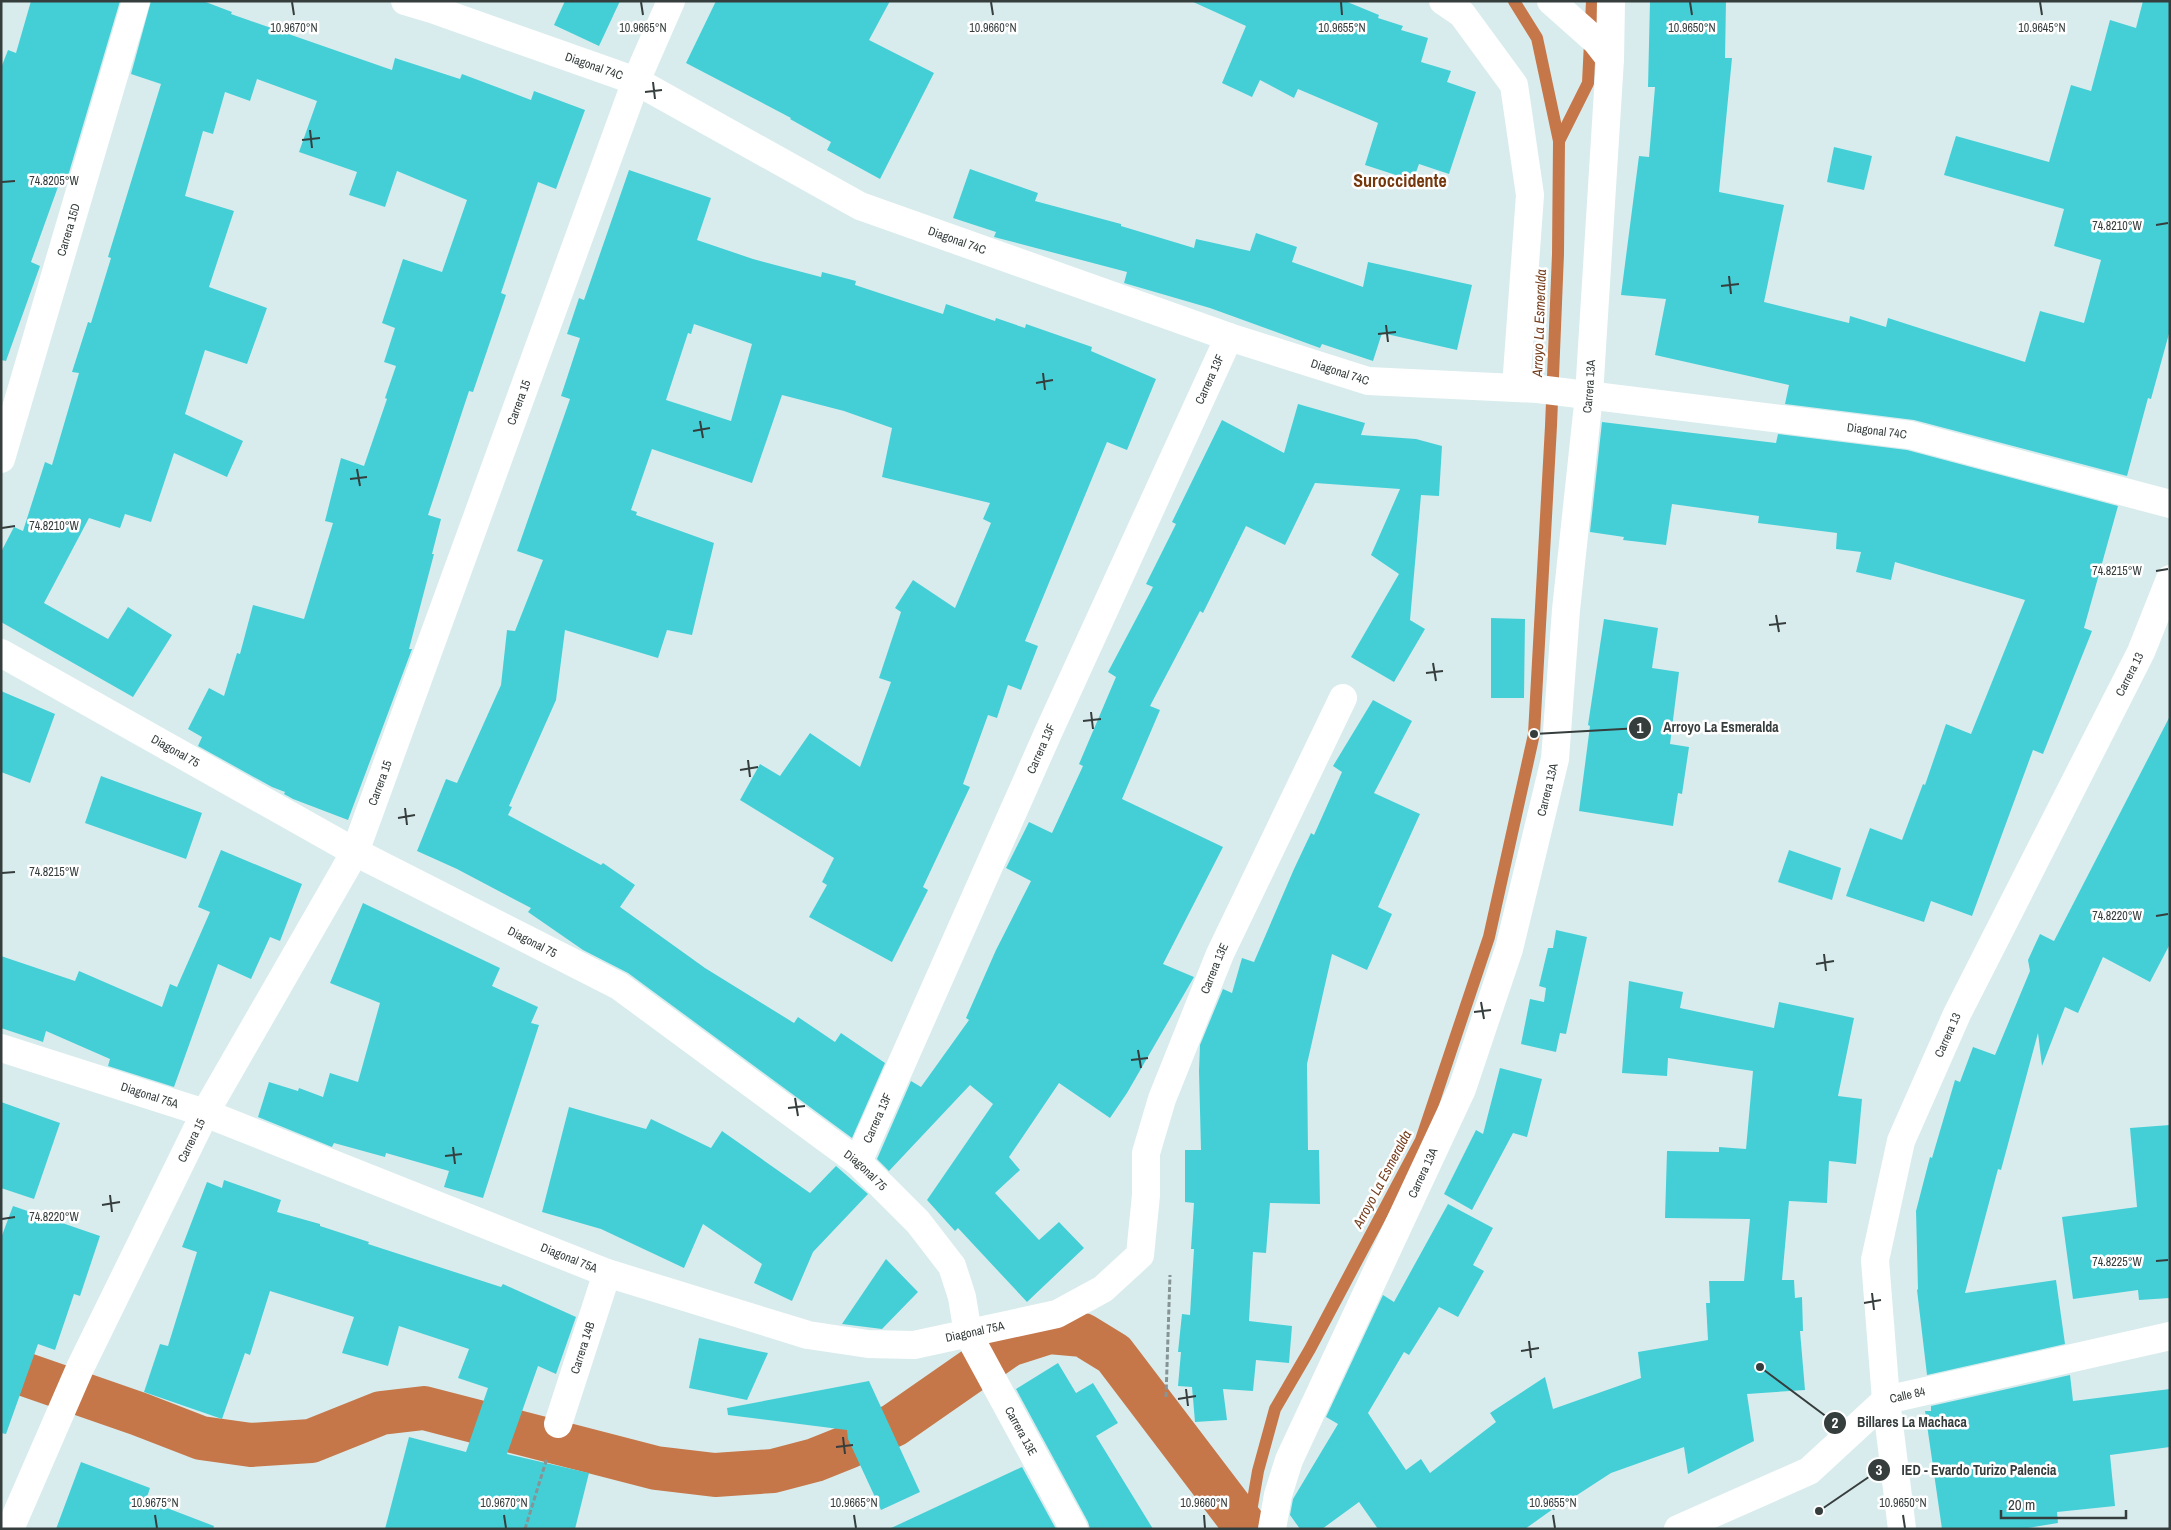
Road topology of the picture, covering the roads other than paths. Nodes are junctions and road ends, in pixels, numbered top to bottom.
1 (136, 1) edge
2 (405, 1) edge
3 (670, 1) edge
4 (1443, 1) edge
5 (1552, 1) edge
6 (1611, 1) edge
7 (1603, 50) junction
8 (636, 81) junction
9 (1229, 338) junction
10 (1527, 388) junction
11 (1583, 394) junction
12 (1, 459) edge
13 (2170, 504) edge
14 (2170, 579) edge
15 (1, 653) edge
16 (1343, 698) dead end
17 (355, 852) junction
18 (1, 1048) edge
19 (204, 1113) junction
20 (858, 1162) junction
21 (1140, 1255) joint
22 (607, 1273) junction
23 (2170, 1336) edge
24 (972, 1340) junction
25 (1886, 1400) junction
26 (558, 1424) dead end
27 (10, 1529) edge
28 (1074, 1529) edge
29 (1272, 1529) edge
30 (1678, 1529) edge
31 (1902, 1529) edge

1 - 12 street, Carrera 15D
2 - 8 street, Diagonal 74C
3 - 8 street, Carrera 15
4 - 10 street
5 - 7 street
6 - 7 street, Carrera 13A
7 - 11 street, Carrera 13A
8 - 9 street, Diagonal 74C
8 - 17 street, Carrera 15
9 - 10 street, Diagonal 74C
9 - 20 street, Carrera 13F
10 - 11 street, Diagonal 74C
11 - 13 street, Diagonal 74C
11 - 29 street, Carrera 13A
14 - 25 street, Carrera 13
15 - 17 street, Diagonal 75
16 - 21 street, Carrera 13E
17 - 19 street, Carrera 15
17 - 20 street, Diagonal 75
18 - 19 street, Diagonal 75A
19 - 22 street, Diagonal 75A
19 - 27 street, Carrera 15
20 - 24 street, Diagonal 75
21 - 24 street, Diagonal 75A
22 - 24 street, Diagonal 75A
22 - 26 street, Carrera 14B
23 - 25 street, Calle 84
24 - 28 street, Carrera 13E
25 - 30 street, Calle 84
25 - 31 street, Carrera 13

